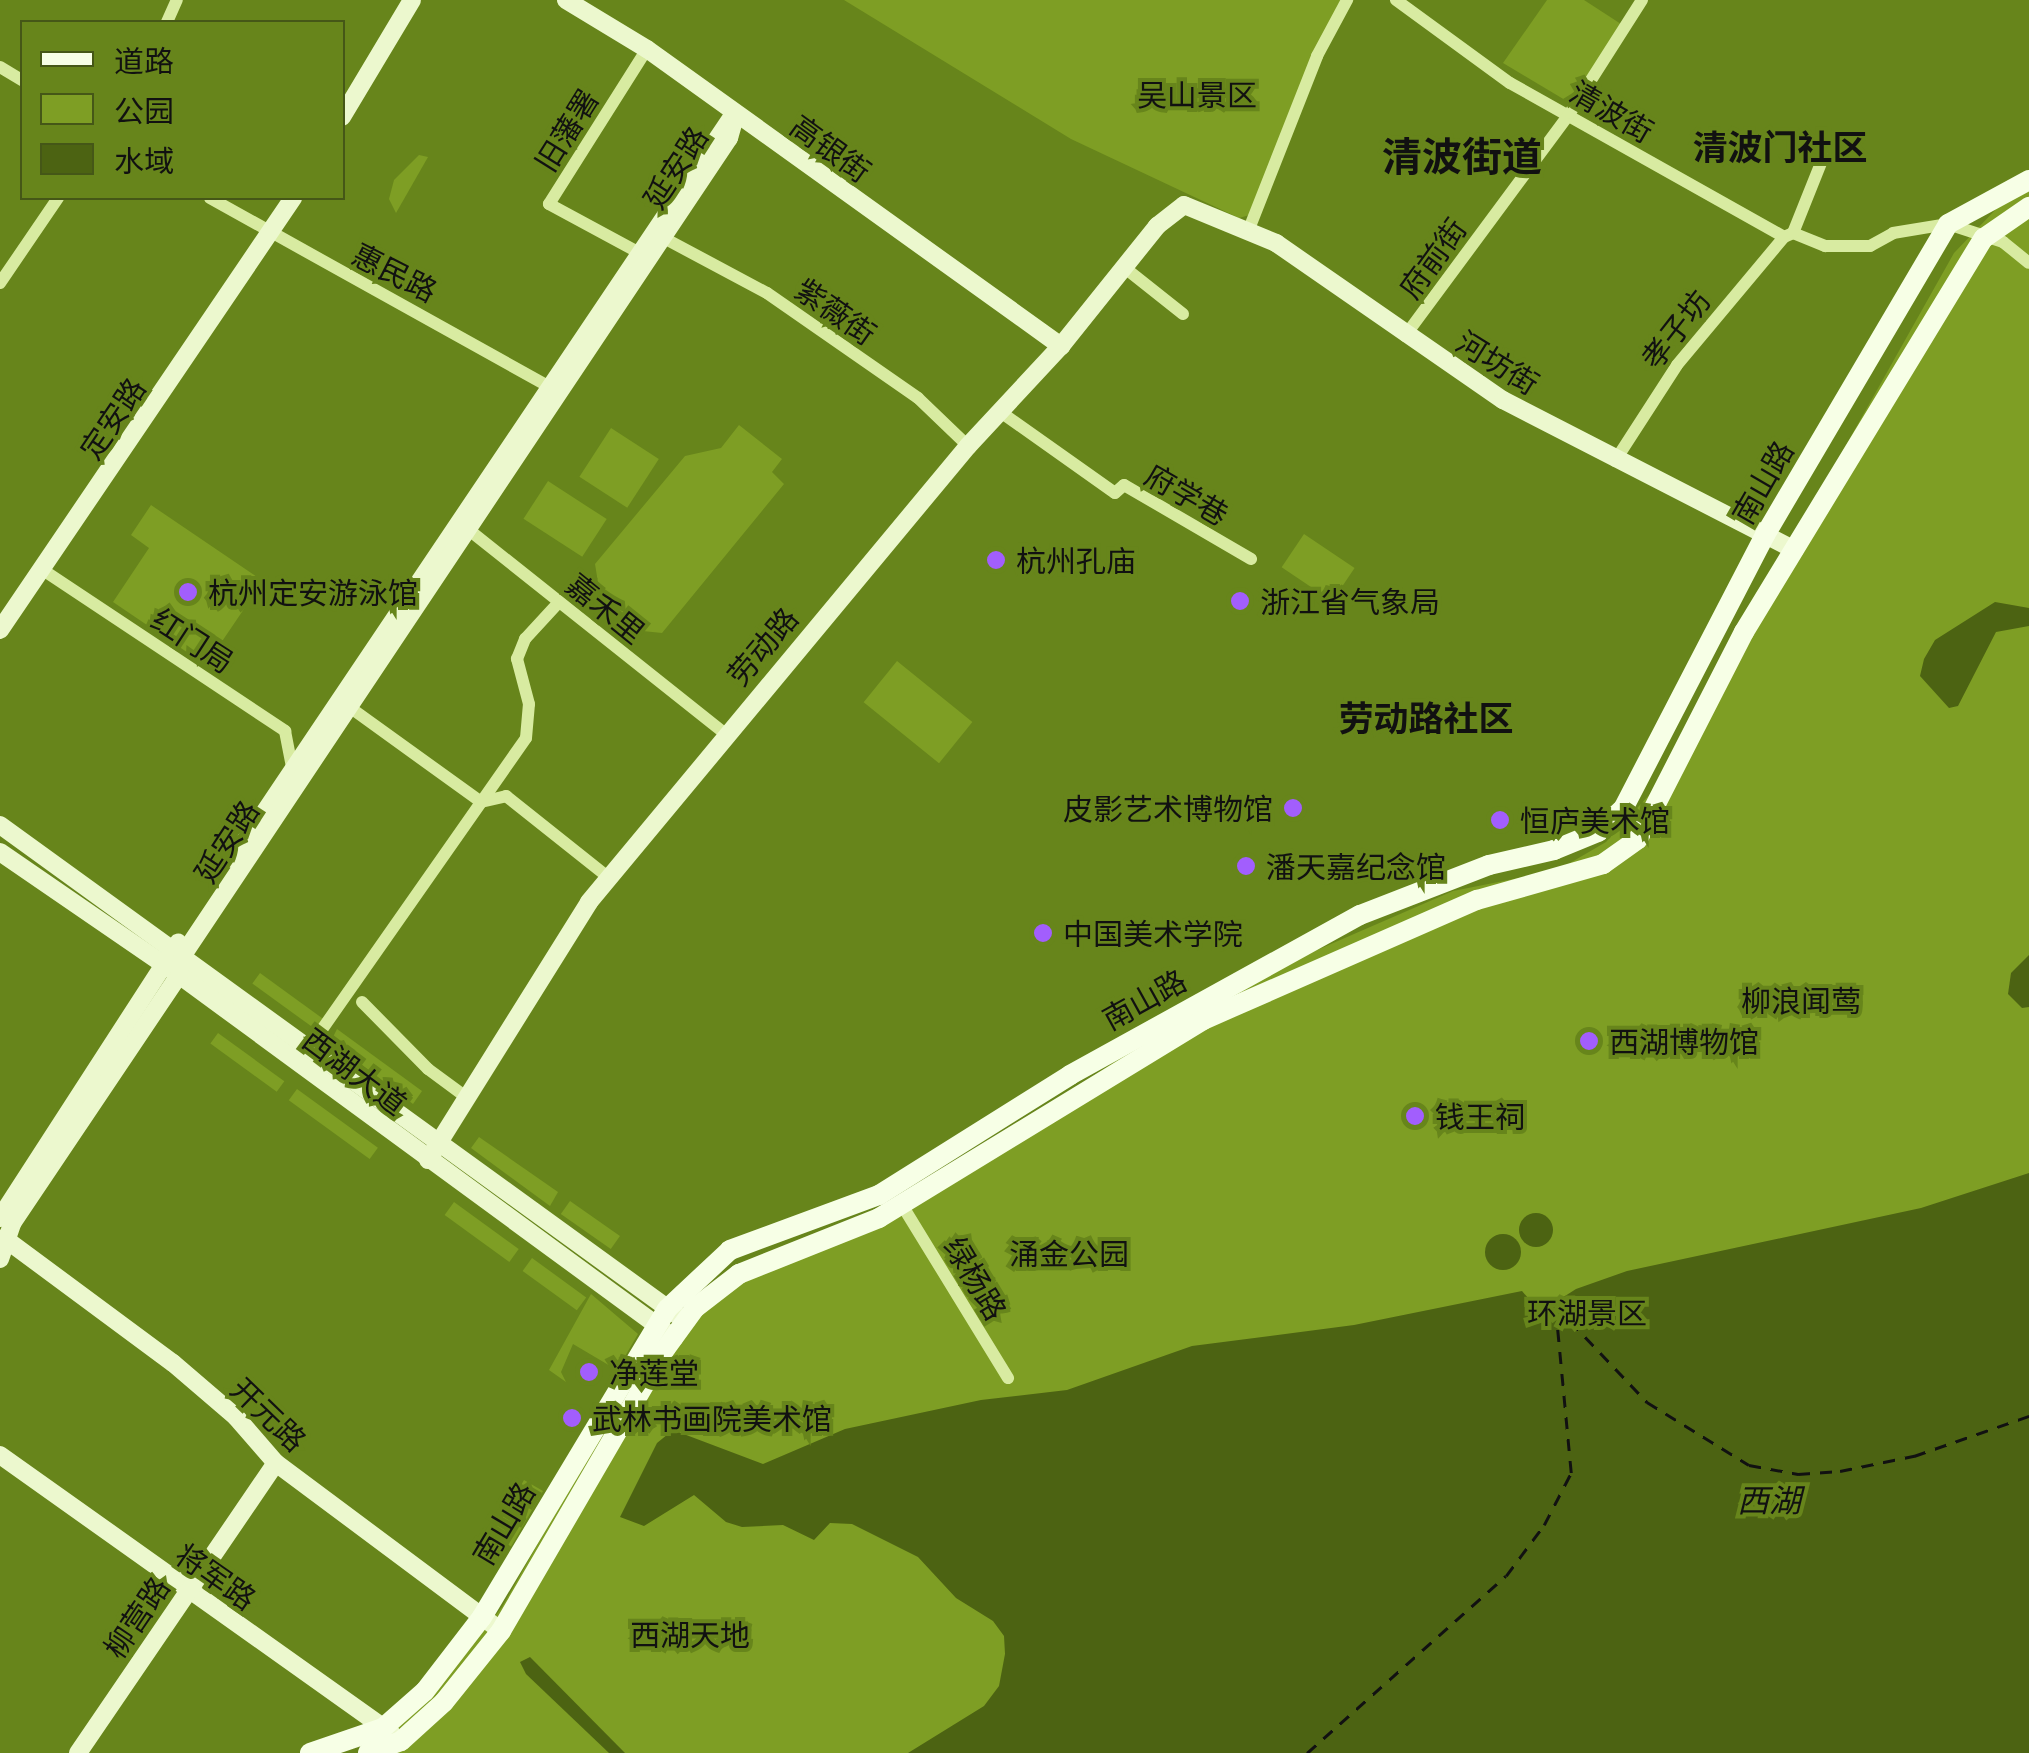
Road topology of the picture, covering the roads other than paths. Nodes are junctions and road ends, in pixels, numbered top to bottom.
1 (412, 0) edge
2 (566, 0) edge
3 (1347, 0) edge
4 (1396, 0) edge
5 (1642, 0) edge
6 (646, 49) junction
7 (345, 112) edge
8 (1570, 113) junction
9 (736, 114) junction
10 (1822, 158) dead end
11 (2029, 180) edge
12 (57, 200) edge
13 (213, 200) edge
14 (292, 200) edge
15 (1184, 205) joint
16 (2029, 207) edge
17 (1948, 224) junction
18 (1249, 229) junction
19 (1789, 235) junction
20 (269, 236) junction
21 (662, 237) junction
22 (1984, 238) junction
23 (636, 251) junction
24 (2029, 263) edge
25 (1125, 268) junction
26 (0, 282) edge
27 (1183, 314) dead end
28 (1406, 336) junction
29 (1061, 346) junction
30 (552, 388) junction
31 (1002, 413) junction
32 (968, 446) junction
33 (1615, 460) junction
34 (462, 524) junction
35 (1766, 535) junction
36 (1795, 550) junction
37 (1251, 559) dead end
38 (42, 570) junction
39 (560, 602) junction
40 (0, 630) edge
41 (348, 706) junction
42 (724, 733) junction
43 (292, 768) junction
44 (481, 802) junction
45 (0, 824) edge
46 (0, 852) edge
47 (609, 878) junction
48 (176, 961) junction
49 (362, 1002) dead end
50 (310, 1048) junction
51 (466, 1097) junction
52 (433, 1152) junction
53 (902, 1205) junction
54 (0, 1218) edge
55 (4, 1245) edge
56 (671, 1323) junction
57 (1008, 1378) dead end
58 (0, 1455) edge
59 (276, 1463) junction
60 (187, 1589) junction
61 (482, 1617) junction
62 (501, 1630) junction
63 (384, 1728) junction
64 (401, 1741) junction
65 (78, 1753) edge
66 (310, 1753) edge
67 (368, 1753) edge

1 - 7 street
2 - 6 street, 高银街
3 - 18 street
4 - 8 street, 清波街
5 - 8 street, 府前街
6 - 9 street, 高银街
6 - 23 street, 旧藩署
8 - 19 street, 清波街
8 - 28 street, 府前街
9 - 21 street, 延安路
9 - 23 street, 延安路
9 - 29 street, 高银街
10 - 19 street, 孝子坊
11 - 17 main road
12 - 26 street
13 - 20 street, 惠民路
14 - 20 street, 定安路
15 - 18 street, 河坊街
15 - 25 street, 劳动路
16 - 22 main road, 南山路
17 - 19 street, 清波街
17 - 22 street
17 - 35 main road, 南山路
18 - 28 street, 河坊街
19 - 33 street, 孝子坊
20 - 30 street, 惠民路
20 - 38 street, 定安路
21 - 30 street, 延安路
21 - 32 street, 紫薇街
22 - 24 street
22 - 36 main road, 南山路
23 - 30 street, 延安路
25 - 27 street
25 - 29 street, 劳动路
28 - 33 street, 河坊街
29 - 31 street, 劳动路
30 - 34 street, 延安路
31 - 32 street, 劳动路
31 - 37 street, 府学巷
32 - 42 street, 劳动路
33 - 35 street, 河坊街
34 - 39 street, 嘉禾里
34 - 41 street, 延安路
34 - 43 street, 延安路
35 - 36 street, 河坊街
35 - 56 main road, 南山路
36 - 53 main road, 南山路
38 - 40 street, 定安路
38 - 43 street, 红门局
39 - 42 street, 嘉禾里
39 - 44 street
41 - 44 street
41 - 48 street, 延安路
42 - 47 street, 劳动路
43 - 48 street, 延安路
44 - 47 street
44 - 50 street
45 - 48 street, 西湖大道
46 - 48 street, 西湖大道
47 - 51 street, 劳动路
48 - 50 street, 西湖大道
48 - 52 street, 西湖大道
48 - 54 street, 延安路
48 - 55 street, 延安路
49 - 51 street
50 - 52 street, 西湖大道
51 - 52 street, 劳动路
52 - 56 street, 西湖大道
53 - 56 main road, 南山路
53 - 57 street, 绿杨路
55 - 59 street, 开元路
56 - 61 main road, 南山路
56 - 62 main road, 南山路
58 - 60 street, 将军路
59 - 60 street, 柳营路
59 - 61 street, 开元路
60 - 63 street, 将军路
60 - 65 street, 柳营路
61 - 62 street, 开元路
61 - 63 main road, 南山路
62 - 64 main road, 南山路
63 - 64 street, 将军路
63 - 66 main road, 南山路
64 - 67 main road, 南山路

